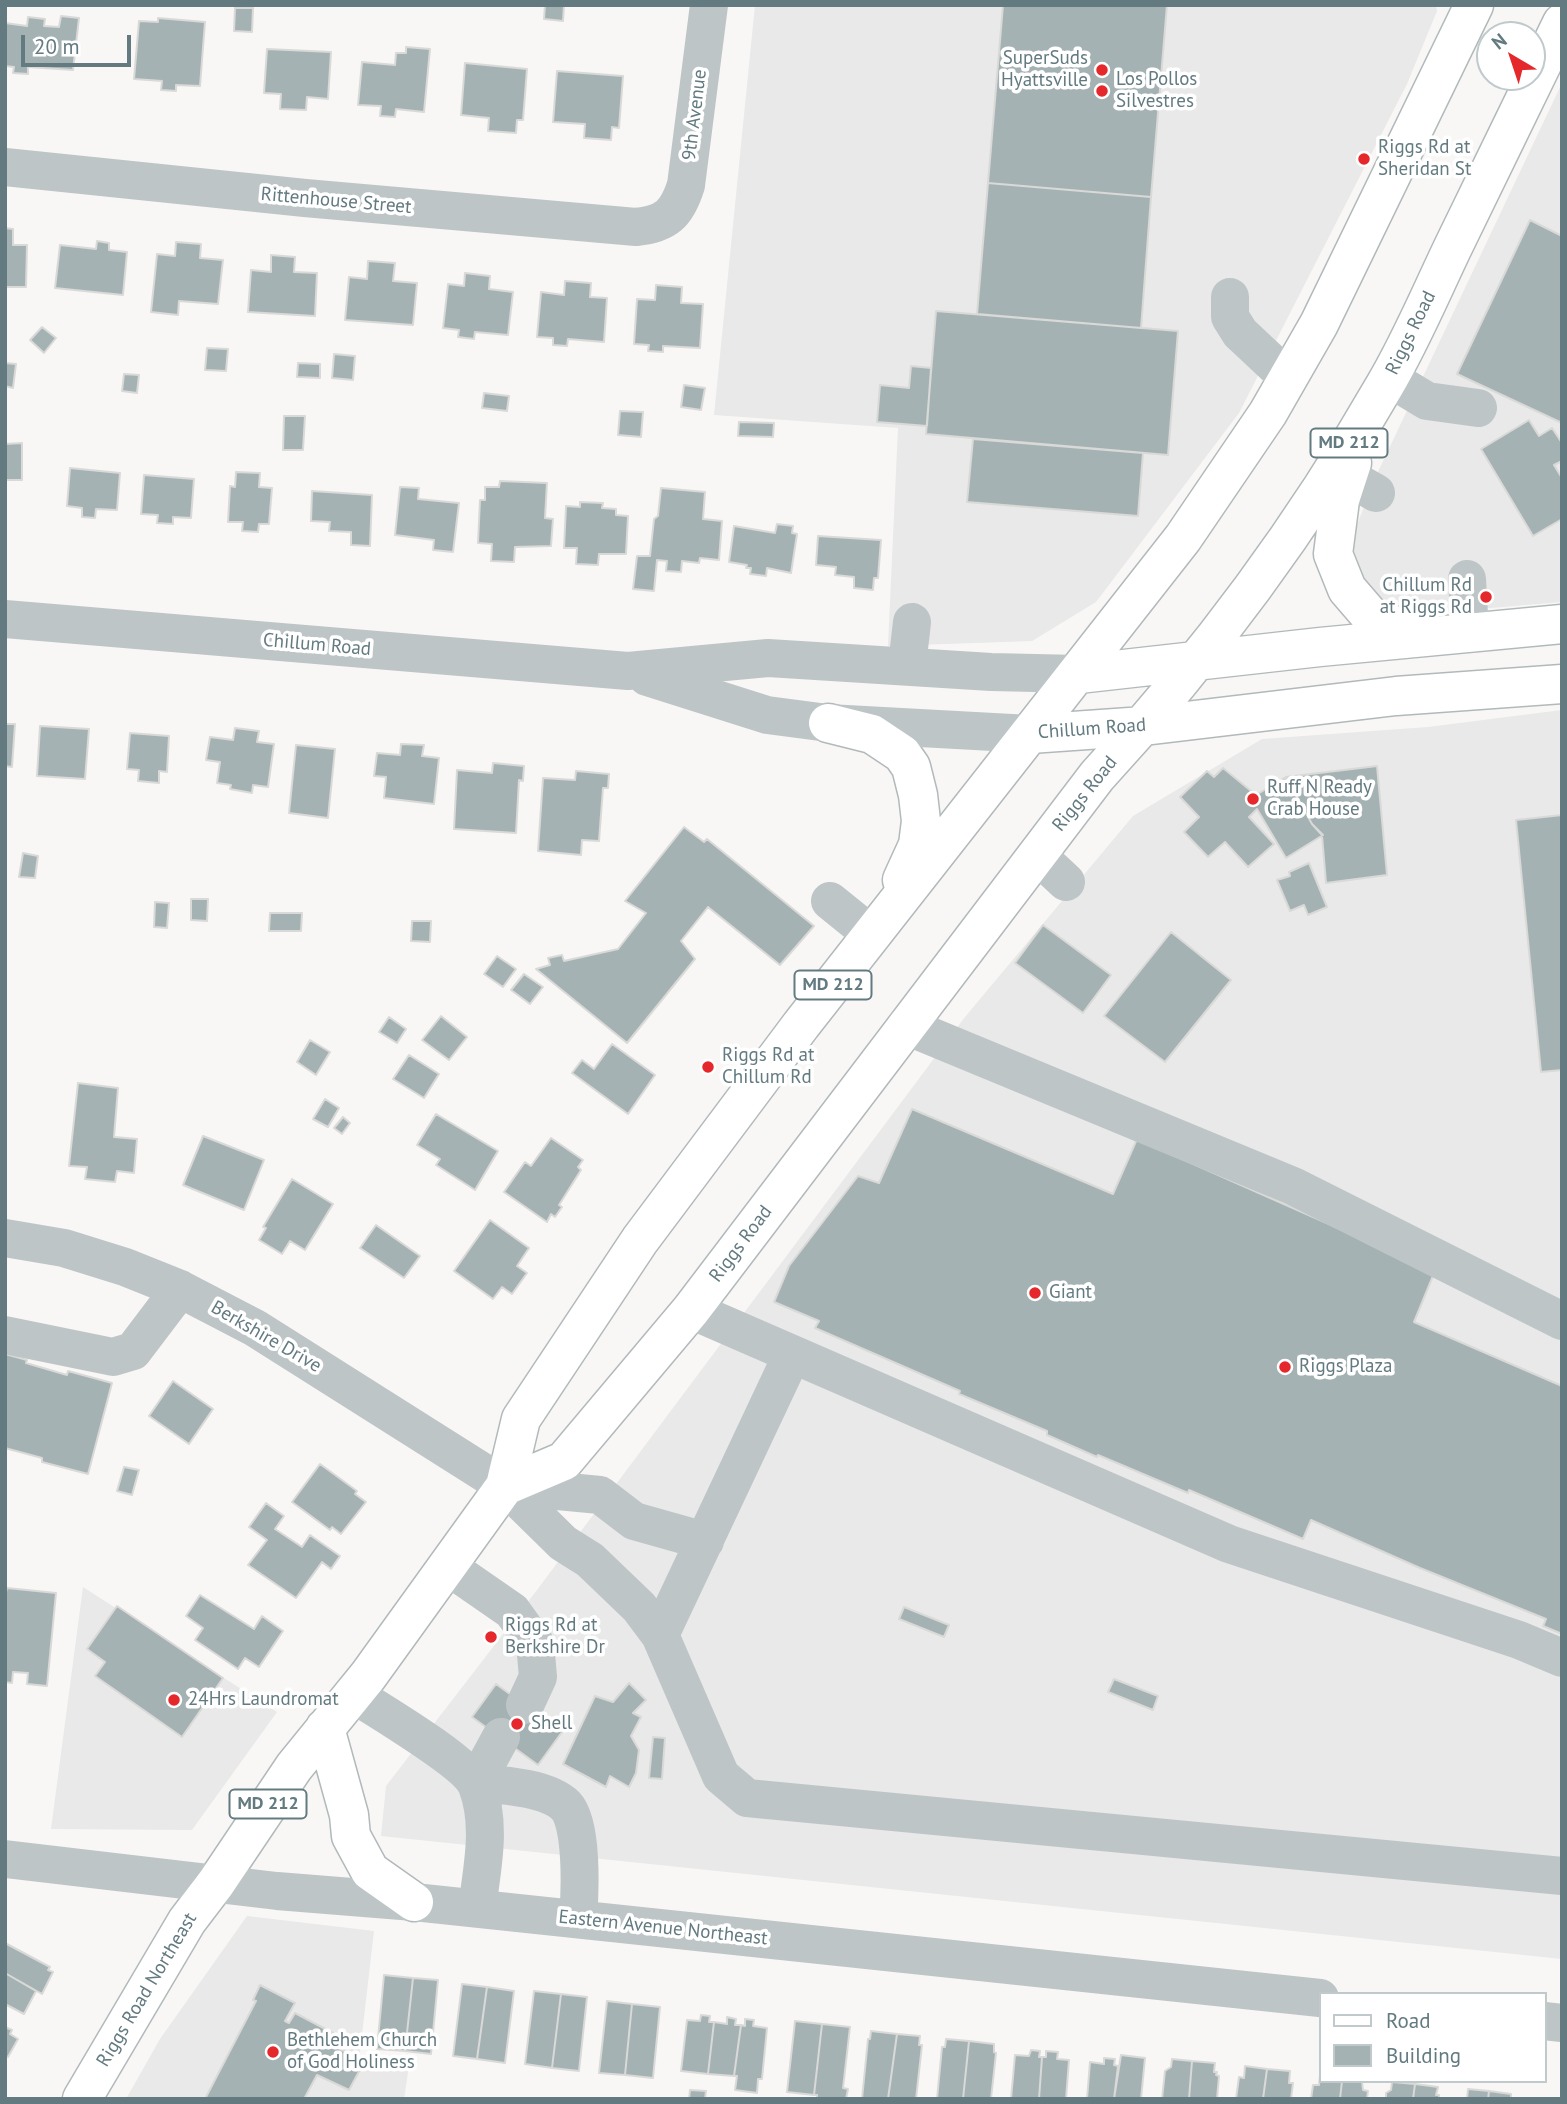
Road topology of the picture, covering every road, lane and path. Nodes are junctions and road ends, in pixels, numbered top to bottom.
1 (709, 5) edge
2 (1474, 5) edge
3 (1562, 23) edge
4 (5, 167) edge
5 (666, 219) joint
6 (1230, 297) dead end
7 (1288, 378) junction
8 (1389, 378) junction
9 (1478, 408) dead end
10 (1369, 411) junction
11 (1468, 579) dead end
12 (5, 619) edge
13 (912, 622) dead end
14 (1562, 624) edge
15 (1470, 633) junction
16 (1428, 636) junction
17 (1199, 659) junction
18 (906, 666) junction
19 (628, 671) junction
20 (1079, 674) junction
21 (1562, 684) edge
22 (828, 723) junction
23 (1144, 726) junction
24 (1030, 734) junction
25 (1037, 855) junction
26 (1066, 882) dead end
27 (830, 901) dead end
28 (880, 924) junction
29 (906, 1026) junction
30 (5, 1238) edge
31 (180, 1289) junction
32 (691, 1310) junction
33 (1562, 1321) edge
34 (5, 1335) edge
35 (792, 1355) junction
36 (505, 1486) junction
37 (705, 1541) junction
38 (447, 1566) junction
39 (660, 1634) junction
40 (1562, 1658) edge
41 (353, 1694) junction
42 (524, 1705) dead end
43 (325, 1728) junction
44 (501, 1737) dead end
45 (476, 1783) junction
46 (5, 1859) edge
47 (1562, 1877) edge
48 (216, 1883) junction
49 (414, 1902) junction
50 (477, 1908) junction
51 (579, 1919) junction
52 (1318, 1998) edge
53 (82, 2099) edge

1 - 5 street, 9th Avenue
2 - 7 main road, MD 212
3 - 8 main road, Riggs Road / MD 212
4 - 5 street, Rittenhouse Street
6 - 7 street
7 - 20 main road, MD 212
8 - 9 street
8 - 10 main road, Riggs Road / MD 212
10 - 16 main road
10 - 17 main road, Riggs Road / MD 212
11 - 15 street
12 - 19 street, Chillum Road
13 - 18 street
14 - 15 main road, Chillum Road
15 - 16 main road, Chillum Road
16 - 17 main road, Chillum Road
17 - 20 main road, Chillum Road
17 - 23 main road, Riggs Road / MD 212
18 - 19 street, Chillum Road
18 - 20 street, Chillum Road
19 - 22 street, Chillum Road
20 - 24 main road, MD 212
21 - 23 main road, Chillum Road
22 - 24 street, Chillum Road
22 - 28 main road
23 - 24 main road, Chillum Road
23 - 25 main road, Riggs Road / MD 212
24 - 28 main road, MD 212
25 - 26 street
25 - 29 main road, Riggs Road / MD 212
27 - 28 street
28 - 36 main road, MD 212
29 - 32 main road, Riggs Road / MD 212
29 - 33 street
30 - 31 street, Berkshire Drive
31 - 34 street
31 - 36 street, Berkshire Drive
32 - 35 street
32 - 36 main road, Riggs Road / MD 212
35 - 37 street
35 - 40 street
36 - 37 street
36 - 38 main road, MD 212
36 - 39 street
37 - 39 street
38 - 41 main road, MD 212
38 - 42 street
39 - 47 street
41 - 43 main road, MD 212
41 - 45 street
43 - 48 main road, MD 212
43 - 49 main road
44 - 45 street
45 - 50 street
45 - 51 street
46 - 48 street, Eastern Avenue Northeast
48 - 49 street, Eastern Avenue Northeast
48 - 53 main road, Riggs Road Northeast
49 - 50 street, Eastern Avenue Northeast
50 - 51 street, Eastern Avenue Northeast
51 - 52 street, Eastern Avenue Northeast

